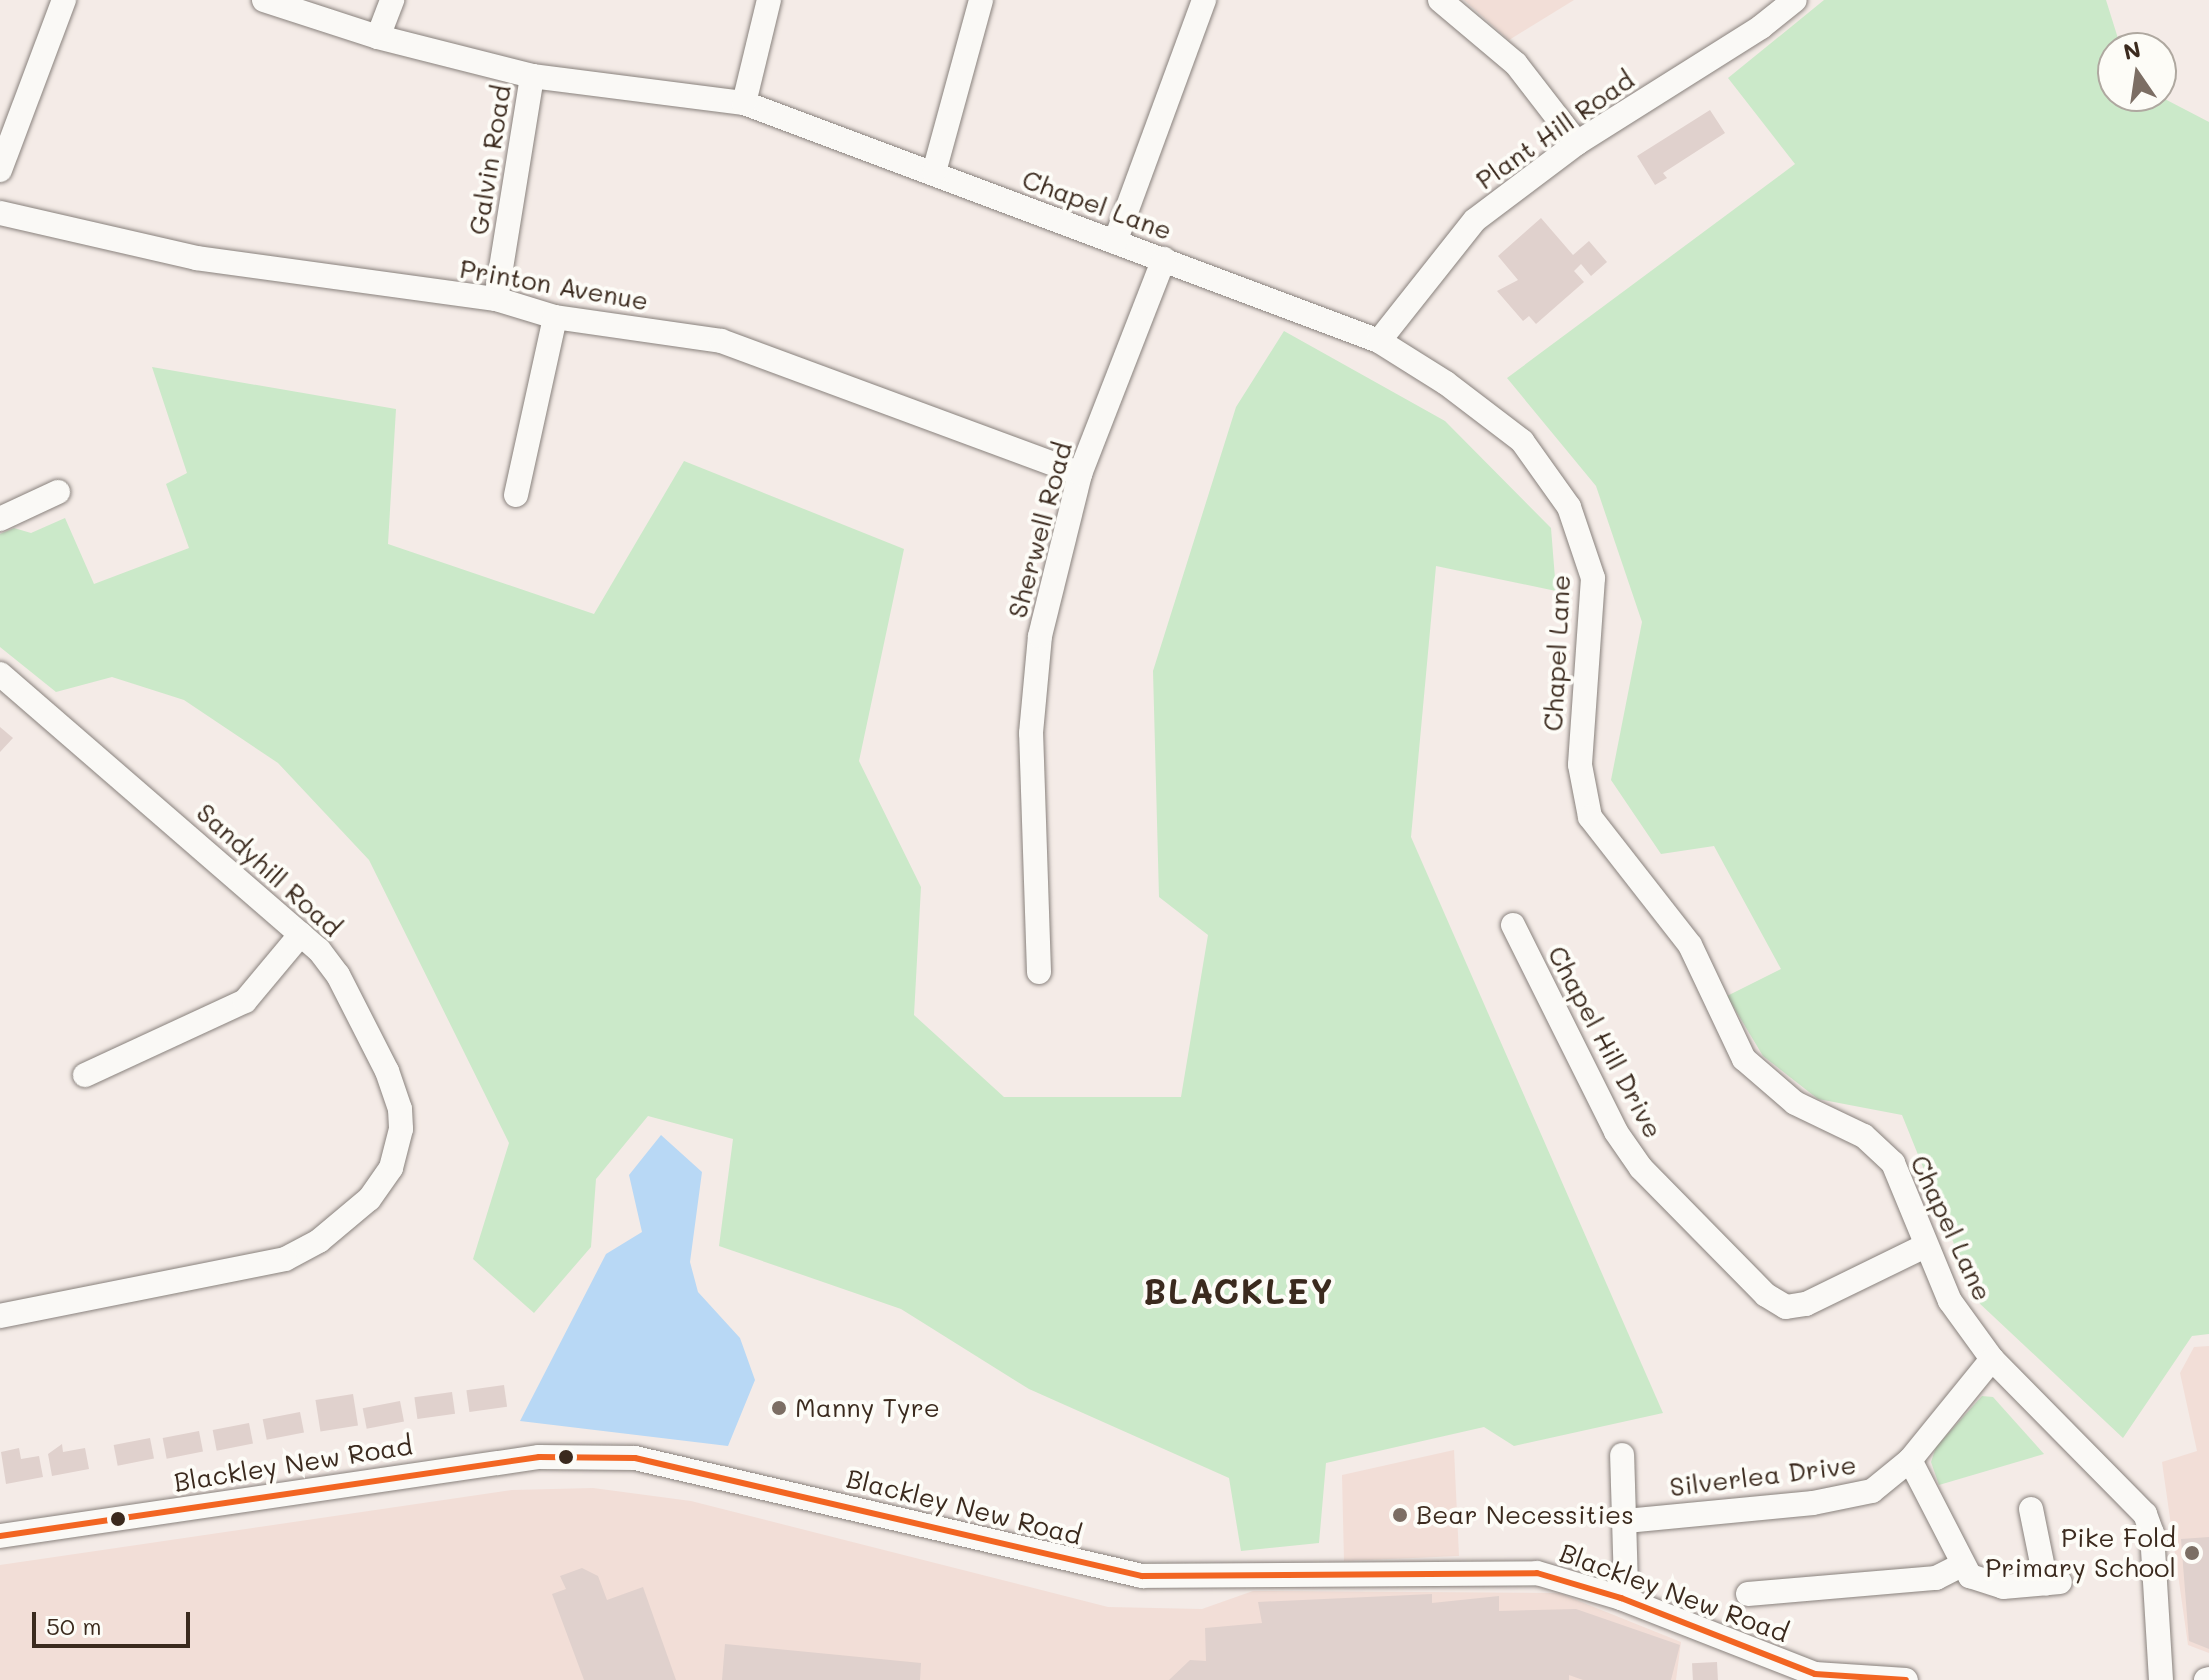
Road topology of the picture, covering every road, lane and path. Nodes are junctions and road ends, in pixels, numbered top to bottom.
1 (64, 0) edge
2 (264, 0) edge
3 (392, 0) edge
4 (769, 0) edge
5 (981, 0) edge
6 (1204, 0) edge
7 (1440, 0) edge
8 (1795, 0) edge
9 (378, 37) junction
10 (532, 76) junction
11 (744, 103) junction
12 (1577, 143) junction
13 (0, 170) edge
14 (934, 172) junction
15 (0, 213) edge
16 (1115, 242) junction
17 (1164, 259) junction
18 (496, 299) junction
19 (555, 317) junction
20 (1379, 341) junction
21 (1080, 474) junction
22 (58, 492) dead end
23 (516, 495) dead end
24 (0, 519) edge
25 (0, 674) edge
26 (1513, 925) dead end
27 (301, 934) junction
28 (1039, 972) dead end
29 (85, 1075) dead end
30 (1925, 1246) junction
31 (0, 1316) edge
32 (1992, 1359) junction
33 (1622, 1455) dead end
34 (1910, 1460) junction
35 (2031, 1509) dead end
36 (1626, 1521) junction
37 (0, 1536) edge
38 (1962, 1565) junction
39 (1748, 1594) dead end
40 (1621, 1598) junction
41 (1906, 1680) edge
42 (2161, 1680) edge

1 - 13 street
2 - 9 street, Chapel Lane
3 - 9 street
4 - 11 street
5 - 14 street
6 - 16 street
7 - 12 street
8 - 12 street, Plant Hill Road
9 - 10 street, Chapel Lane
10 - 11 street, Chapel Lane
10 - 18 street, Galvin Road
11 - 14 street, Chapel Lane
12 - 20 street, Plant Hill Road
14 - 16 street, Chapel Lane
15 - 18 street, Printon Avenue
16 - 17 street, Chapel Lane
17 - 20 street, Chapel Lane
17 - 21 street, Sherwell Road
18 - 19 street, Printon Avenue
19 - 21 street, Printon Avenue
19 - 23 street
20 - 30 street, Chapel Lane
21 - 28 street, Sherwell Road
22 - 24 street
25 - 27 street, Sandyhill Road
26 - 30 street, Chapel Hill Drive
27 - 29 street
27 - 31 street, Sandyhill Road
30 - 32 street, Chapel Lane
32 - 34 street, Silverlea Drive
32 - 42 street, Chapel Lane
33 - 36 street
34 - 36 street, Silverlea Drive
34 - 38 street
35 - 38 street
36 - 40 street
37 - 40 street, Blackley New Road
38 - 39 street
40 - 41 street, Blackley New Road

